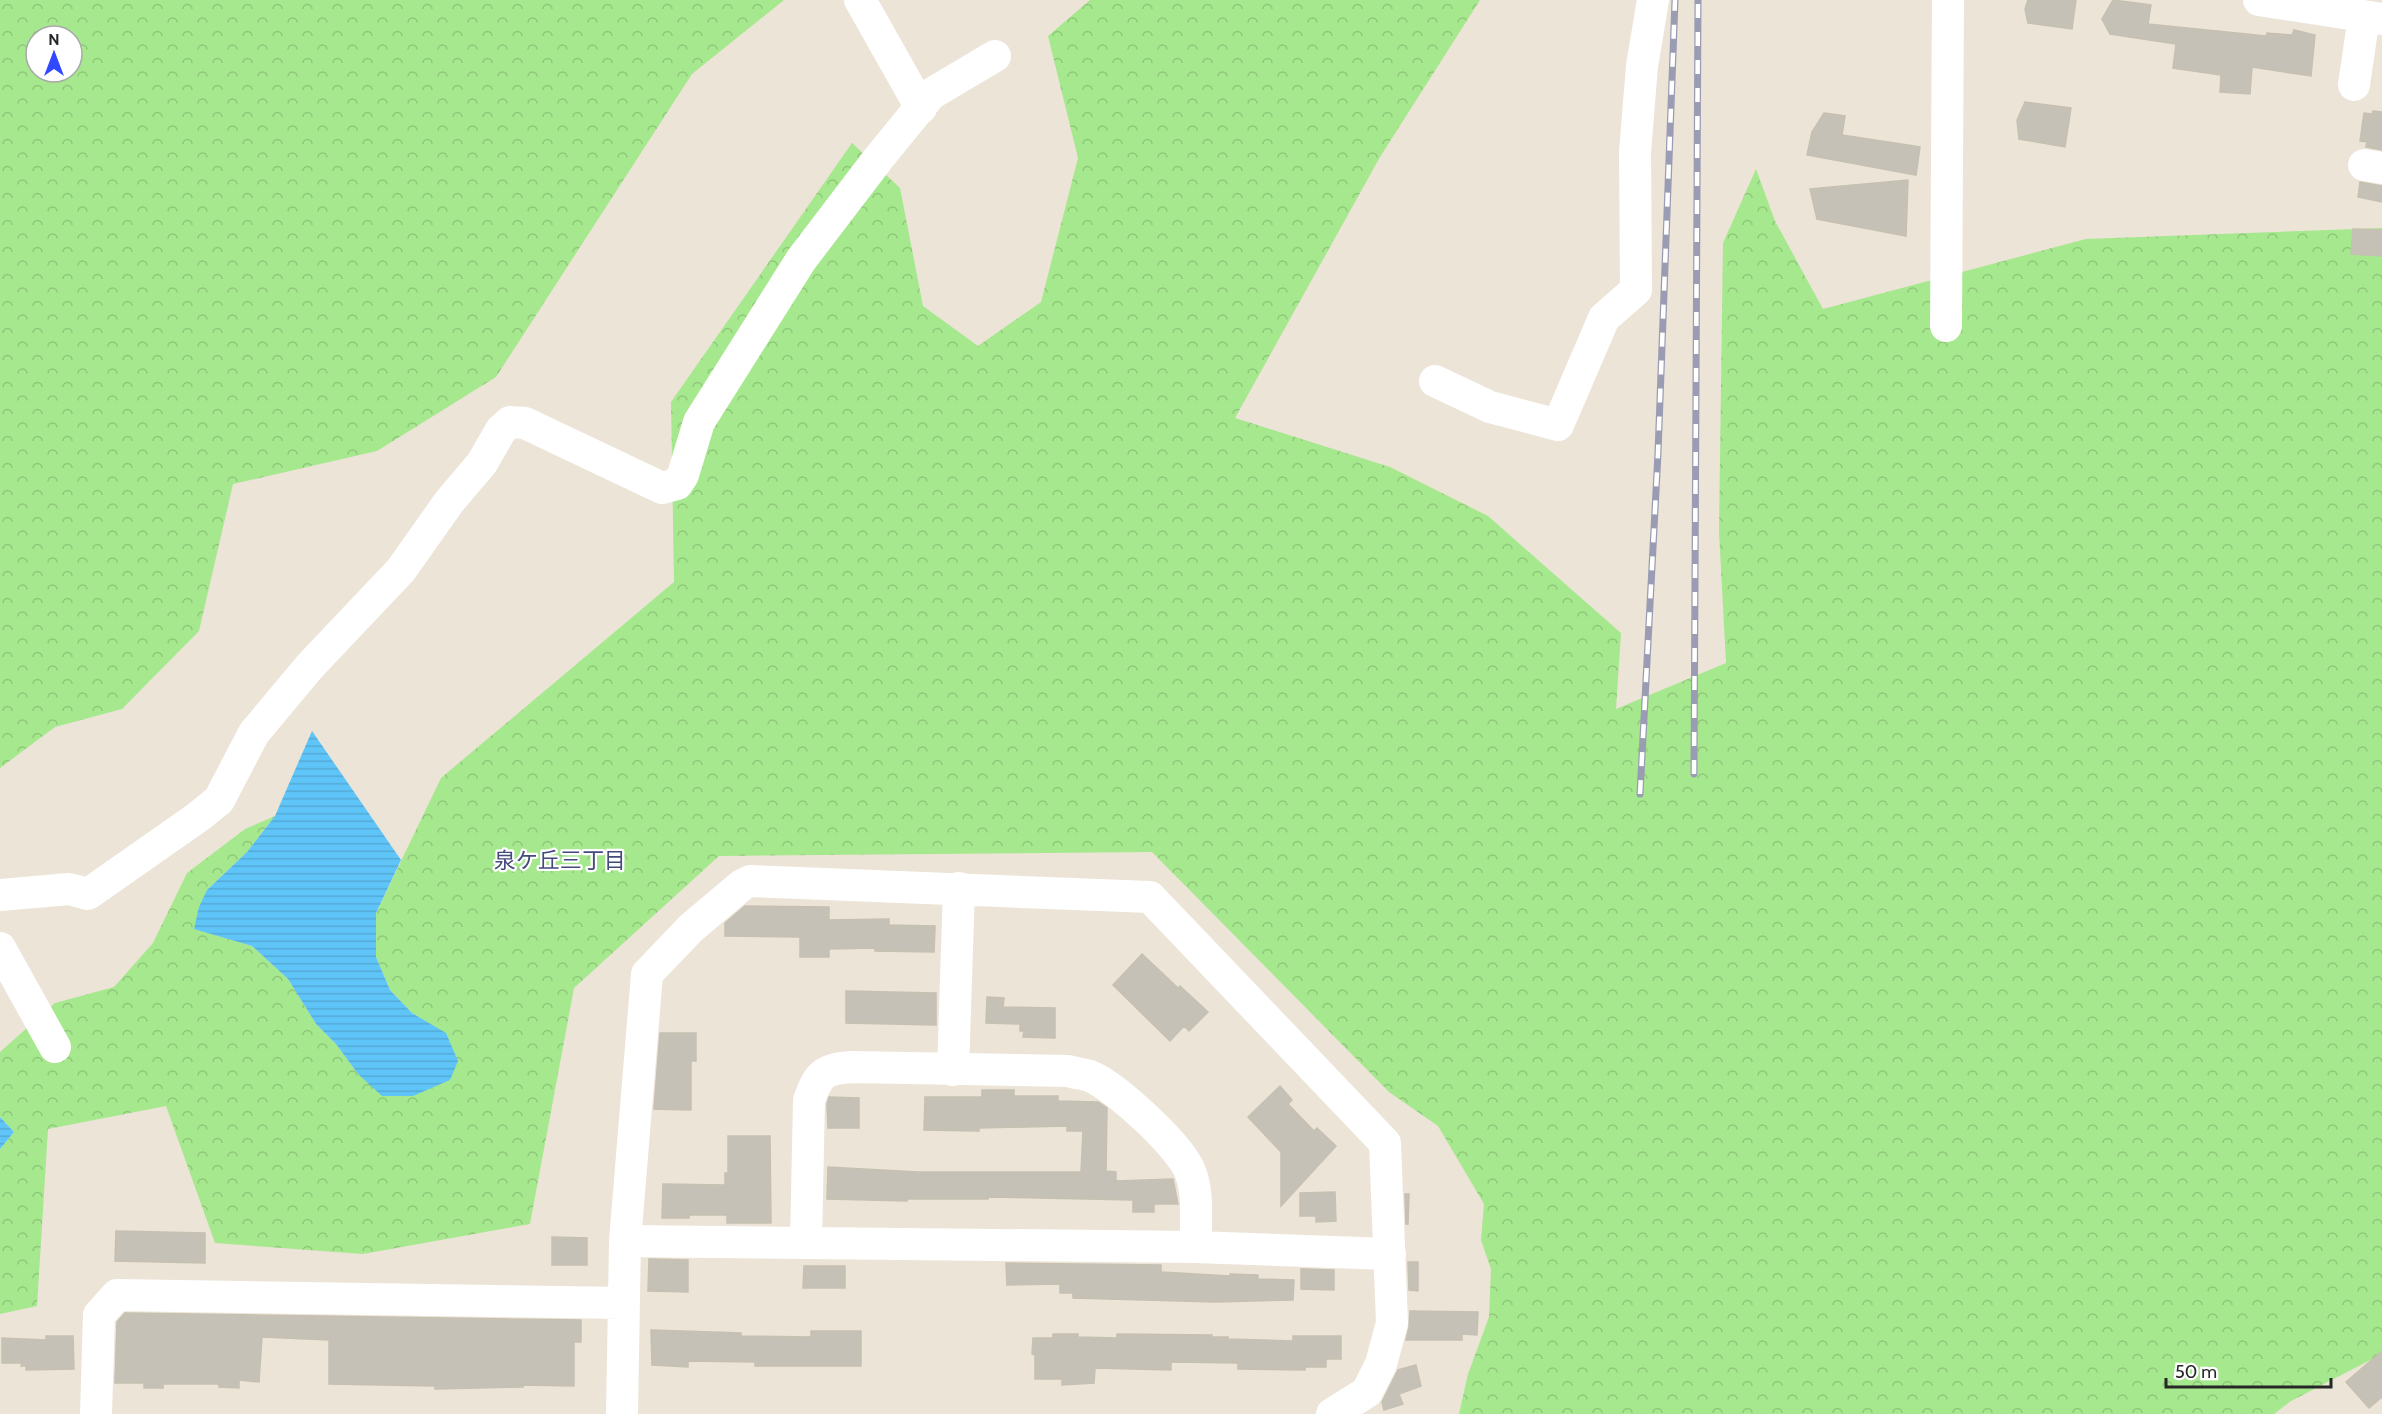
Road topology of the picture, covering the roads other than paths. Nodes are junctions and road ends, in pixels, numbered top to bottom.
1 (860, 0) edge
2 (1653, 0) edge
3 (1948, 0) edge
4 (2259, 0) edge
5 (2373, 17) edge
6 (995, 56) dead end
7 (2354, 85) dead end
8 (921, 108) junction
9 (1946, 326) dead end
10 (1435, 381) dead end
11 (959, 888) junction
12 (0, 895) edge
13 (0, 948) edge
14 (55, 1047) dead end
15 (953, 1070) junction
16 (625, 1241) junction
17 (806, 1242) junction
18 (1196, 1247) junction
19 (1390, 1254) junction
20 (624, 1303) junction
21 (96, 1414) edge
22 (622, 1414) edge
23 (1332, 1414) edge

1 - 8 street
2 - 10 street
3 - 9 street
4 - 5 street
5 - 7 street
6 - 8 street
8 - 12 street
11 - 15 street
11 - 16 street
11 - 19 street
13 - 14 street
15 - 17 street
15 - 18 street
16 - 17 street
16 - 20 street
17 - 18 street
18 - 19 street
19 - 23 street
20 - 21 street
20 - 22 street

